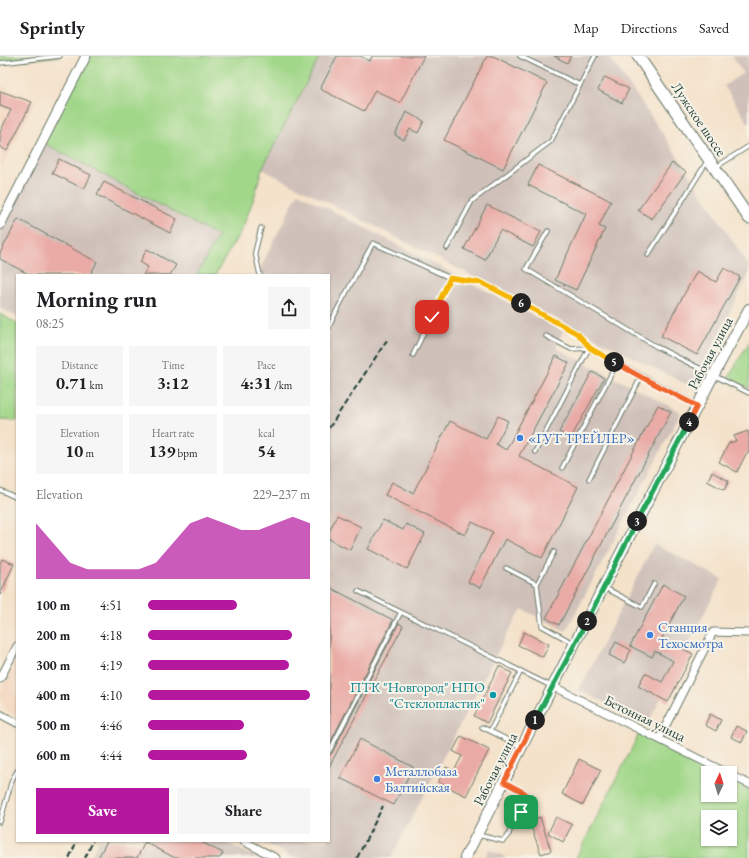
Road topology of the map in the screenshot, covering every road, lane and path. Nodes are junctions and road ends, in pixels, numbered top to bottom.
1 (60, 56) edge
2 (86, 56) edge
3 (520, 56) edge
4 (595, 56) edge
5 (638, 56) edge
6 (0, 63) edge
7 (580, 85) junction
8 (749, 146) edge
9 (708, 159) junction
10 (715, 168) junction
11 (749, 218) edge
12 (0, 225) edge
13 (261, 228) dead end
14 (548, 231) dead end
15 (447, 248) dead end
16 (648, 255) dead end
17 (260, 274) edge
18 (450, 278) junction
19 (749, 309) edge
20 (330, 326) edge
21 (546, 336) dead end
22 (590, 348) junction
23 (413, 355) dead end
24 (617, 363) junction
25 (713, 376) junction
26 (641, 377) junction
27 (749, 393) edge
28 (697, 406) junction
29 (535, 452) dead end
30 (562, 468) dead end
31 (589, 479) dead end
32 (0, 490) edge
33 (16, 498) edge
34 (554, 552) dead end
35 (506, 568) dead end
36 (537, 584) junction
37 (654, 584) dead end
38 (604, 587) junction
39 (358, 591) dead end
40 (401, 612) junction
41 (749, 633) edge
42 (575, 644) junction
43 (16, 648) edge
44 (521, 671) junction
45 (0, 679) edge
46 (552, 686) junction
47 (0, 714) edge
48 (16, 722) edge
49 (482, 727) dead end
50 (490, 731) junction
51 (659, 739) junction
52 (522, 747) junction
53 (330, 750) edge
54 (713, 766) edge
55 (16, 773) edge
56 (737, 778) edge
57 (504, 782) junction
58 (749, 784) edge
59 (0, 822) edge
60 (477, 835) junction
61 (245, 842) edge
62 (276, 858) edge
63 (465, 858) edge

1 - 6 lane
2 - 12 street
3 - 7 lane
4 - 7 lane
5 - 9 main road, Лужское шоссе
7 - 15 lane
8 - 10 lane
9 - 10 main road, Лужское шоссе
9 - 16 lane
10 - 11 main road, Лужское шоссе
13 - 17 lane
14 - 25 lane
18 - 20 lane
18 - 22 lane
18 - 23 lane
19 - 25 main road, Рабочая улица
21 - 22 lane
22 - 24 lane
22 - 29 lane
24 - 26 lane
24 - 30 lane
25 - 27 lane
25 - 28 main road, Рабочая улица
26 - 28 lane
26 - 31 lane
28 - 38 main road, Рабочая улица
32 - 33 lane
34 - 36 lane
35 - 36 lane
36 - 42 lane
37 - 38 lane
38 - 42 main road, Рабочая улица
39 - 40 lane
40 - 44 lane
40 - 53 lane
41 - 51 street
42 - 46 main road, Рабочая улица
43 - 45 street
44 - 46 lane
44 - 50 lane
46 - 51 street, Бетонная улица
46 - 52 main road, Рабочая улица
47 - 48 street
49 - 50 lane
50 - 52 lane
51 - 54 street, Бетонная улица
52 - 57 main road, Рабочая улица
55 - 59 lane
56 - 58 street
57 - 60 main road, Рабочая улица
57 - 60 lane
60 - 63 main road, Рабочая улица
61 - 62 street

